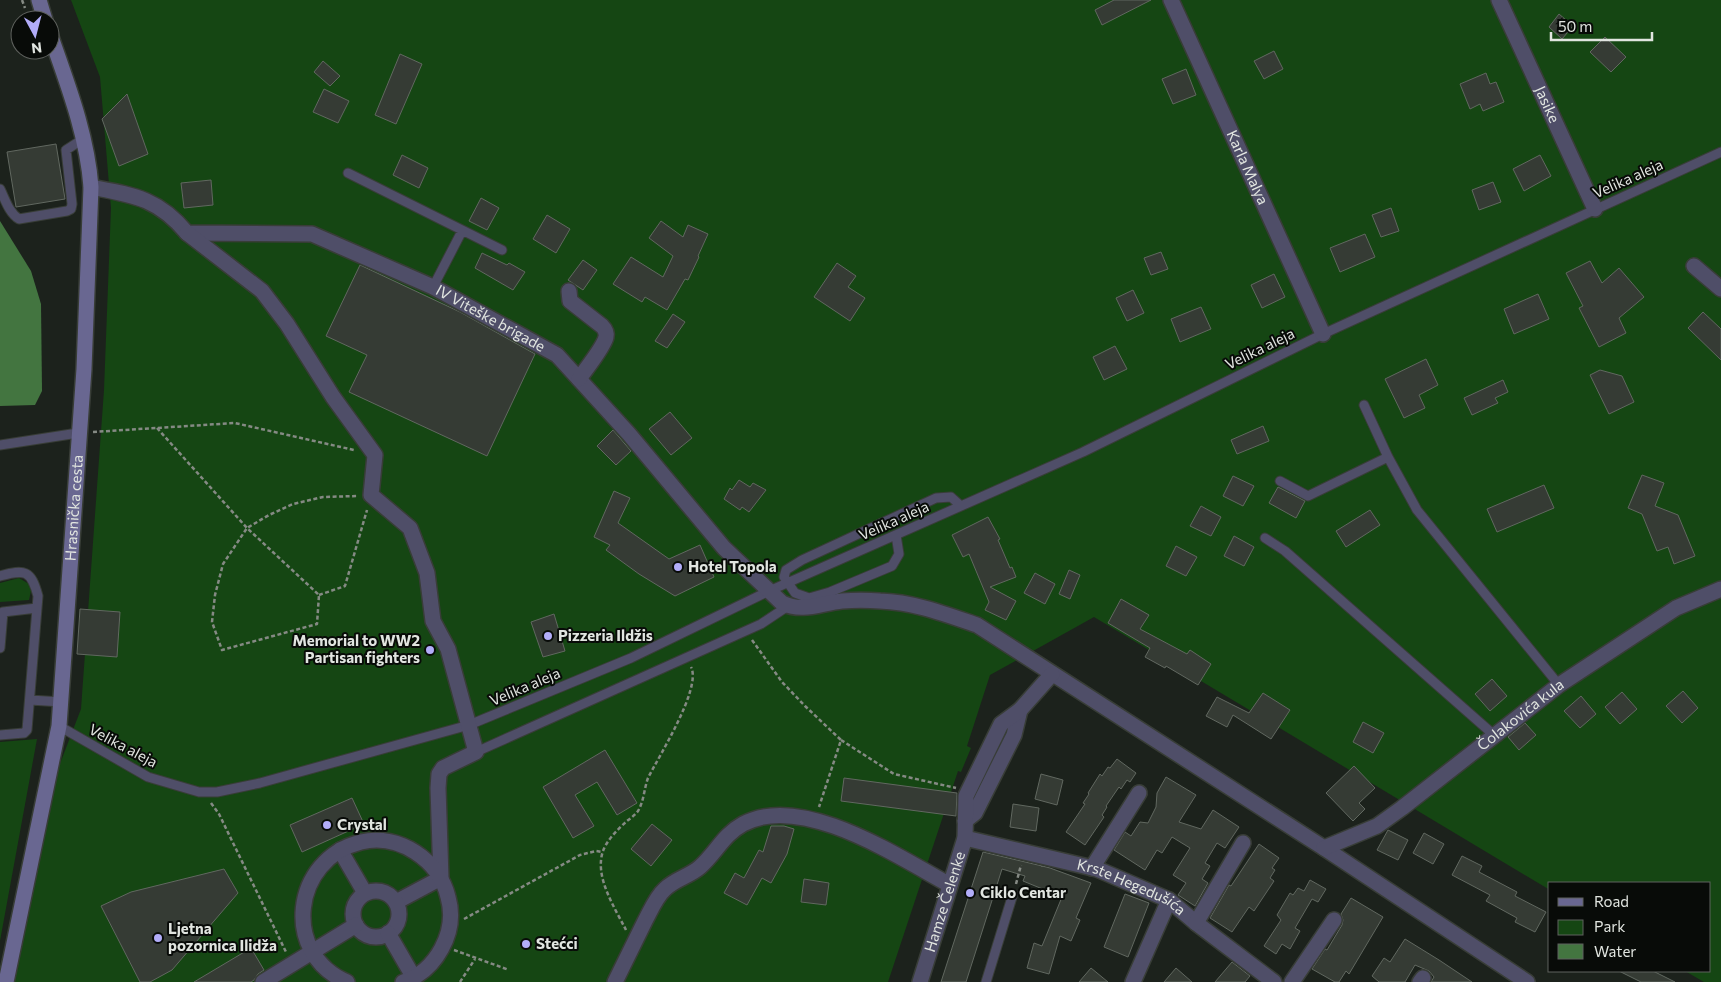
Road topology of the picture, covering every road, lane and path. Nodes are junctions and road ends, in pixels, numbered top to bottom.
1 (1171, 0) edge
2 (1499, 0) edge
3 (58, 60) edge
4 (83, 140) junction
5 (1721, 152) edge
6 (348, 173) dead end
7 (91, 186) junction
8 (0, 189) edge
9 (1595, 209) junction
10 (462, 231) junction
11 (187, 233) junction
12 (502, 250) dead end
13 (1694, 266) dead end
14 (433, 287) junction
15 (1721, 289) edge
16 (569, 291) dead end
17 (1323, 334) junction
18 (579, 379) junction
19 (1364, 406) dead end
20 (157, 428) junction
21 (78, 433) junction
22 (0, 445) edge
23 (375, 455) junction
24 (1388, 457) junction
25 (1280, 480) dead end
26 (371, 495) junction
27 (961, 506) junction
28 (247, 528) junction
29 (896, 535) junction
30 (1265, 538) dead end
31 (0, 576) edge
32 (787, 583) junction
33 (1721, 589) edge
34 (769, 591) junction
35 (319, 595) junction
36 (788, 606) junction
37 (38, 608) junction
38 (746, 631) junction
39 (0, 648) edge
40 (687, 658) junction
41 (1052, 674) junction
42 (1559, 685) junction
43 (30, 700) junction
44 (62, 702) junction
45 (1020, 710) junction
46 (469, 725) junction
47 (59, 726) junction
48 (0, 735) edge
49 (1494, 735) junction
50 (841, 740) junction
51 (476, 752) junction
52 (969, 791) junction
53 (199, 792) junction
54 (1138, 793) dead end
55 (811, 818) junction
56 (966, 821) junction
57 (965, 838) junction
58 (1243, 843) dead end
59 (1324, 848) junction
60 (340, 850) junction
61 (603, 852) junction
62 (1025, 852) junction
63 (1092, 868) junction
64 (441, 878) junction
65 (950, 884) junction
66 (365, 894) junction
67 (1013, 894) joint
68 (1169, 900) junction
69 (396, 902) junction
70 (450, 920) junction
71 (1334, 920) dead end
72 (1196, 923) junction
73 (356, 925) junction
74 (388, 933) junction
75 (633, 945) junction
76 (444, 946) junction
77 (312, 951) junction
78 (475, 958) junction
79 (292, 965) junction
80 (509, 970) dead end
81 (409, 981) edge
82 (6, 982) edge
83 (263, 982) edge
84 (347, 982) edge
85 (460, 982) edge
86 (615, 982) edge
87 (920, 982) edge
88 (986, 982) edge
89 (1133, 982) edge
90 (1274, 982) edge
91 (1292, 982) edge
92 (1527, 982) edge

1 - 17 street, Karla Malya
2 - 9 street, Jasike
3 - 4 street, Hrasnička cesta
4 - 7 street, Hrasnička cesta
4 - 8 lane
5 - 9 lane, Velika aleja
6 - 10 lane
7 - 11 street
7 - 21 street, Hrasnička cesta
9 - 17 lane, Velika aleja
10 - 12 lane
10 - 14 lane
11 - 14 street, IV Viteške brigade
11 - 23 street
13 - 15 street
14 - 18 street, IV Viteške brigade
16 - 18 street
17 - 27 lane, Velika aleja
18 - 34 street, IV Viteške brigade
19 - 24 lane
20 - 21 path
20 - 23 path
20 - 28 path
21 - 22 lane
21 - 44 street, Hrasnička cesta
23 - 26 street
24 - 25 lane
24 - 42 lane
26 - 28 path
26 - 35 path
26 - 46 street
27 - 29 lane, Velika aleja
27 - 32 lane
28 - 35 path
28 - 35 path
29 - 32 lane, Velika aleja
29 - 32 lane
30 - 49 lane
31 - 37 lane
32 - 34 lane, Velika aleja
33 - 42 street, Čolakovića kula
34 - 36 street, IV Viteške brigade
34 - 46 lane, Velika aleja
36 - 38 lane
36 - 41 street
37 - 39 lane
37 - 43 lane
38 - 40 lane
38 - 50 path
40 - 51 lane
40 - 61 path
41 - 45 street, Hamze Čelenke
41 - 59 street
42 - 49 street, Čolakovića kula
43 - 44 lane
43 - 48 lane
44 - 47 street, Hrasnička cesta
45 - 52 street, Hamze Čelenke
45 - 56 street, Hamze Čelenke
46 - 51 street
46 - 53 lane, Velika aleja
47 - 53 lane, Velika aleja
47 - 82 street, Hrasnička cesta
49 - 59 street, Čolakovića kula
50 - 52 path
50 - 55 path
51 - 64 street
52 - 56 street, Hamze Čelenke
53 - 79 path
54 - 63 street
55 - 65 street
55 - 75 street
56 - 57 street, Hamze Čelenke
57 - 62 street, Krste Hegedušića
57 - 65 street, Hamze Čelenke
58 - 72 street
59 - 92 street
60 - 64 street
60 - 66 street
60 - 77 street
61 - 70 path
61 - 75 path
62 - 63 street, Krste Hegedušića
62 - 67 path
63 - 68 street, Krste Hegedušića
64 - 69 street
64 - 70 street
65 - 87 street, Hamze Čelenke
66 - 69 street
66 - 73 street
67 - 88 lane
68 - 72 street, Krste Hegedušića
68 - 89 street
69 - 74 street
70 - 76 street
71 - 91 street
72 - 90 street, Krste Hegedušića
73 - 74 street
73 - 77 street
74 - 81 street
75 - 86 street
76 - 78 path
76 - 81 street
77 - 79 street
77 - 84 street
78 - 80 path
78 - 85 path
79 - 83 street

